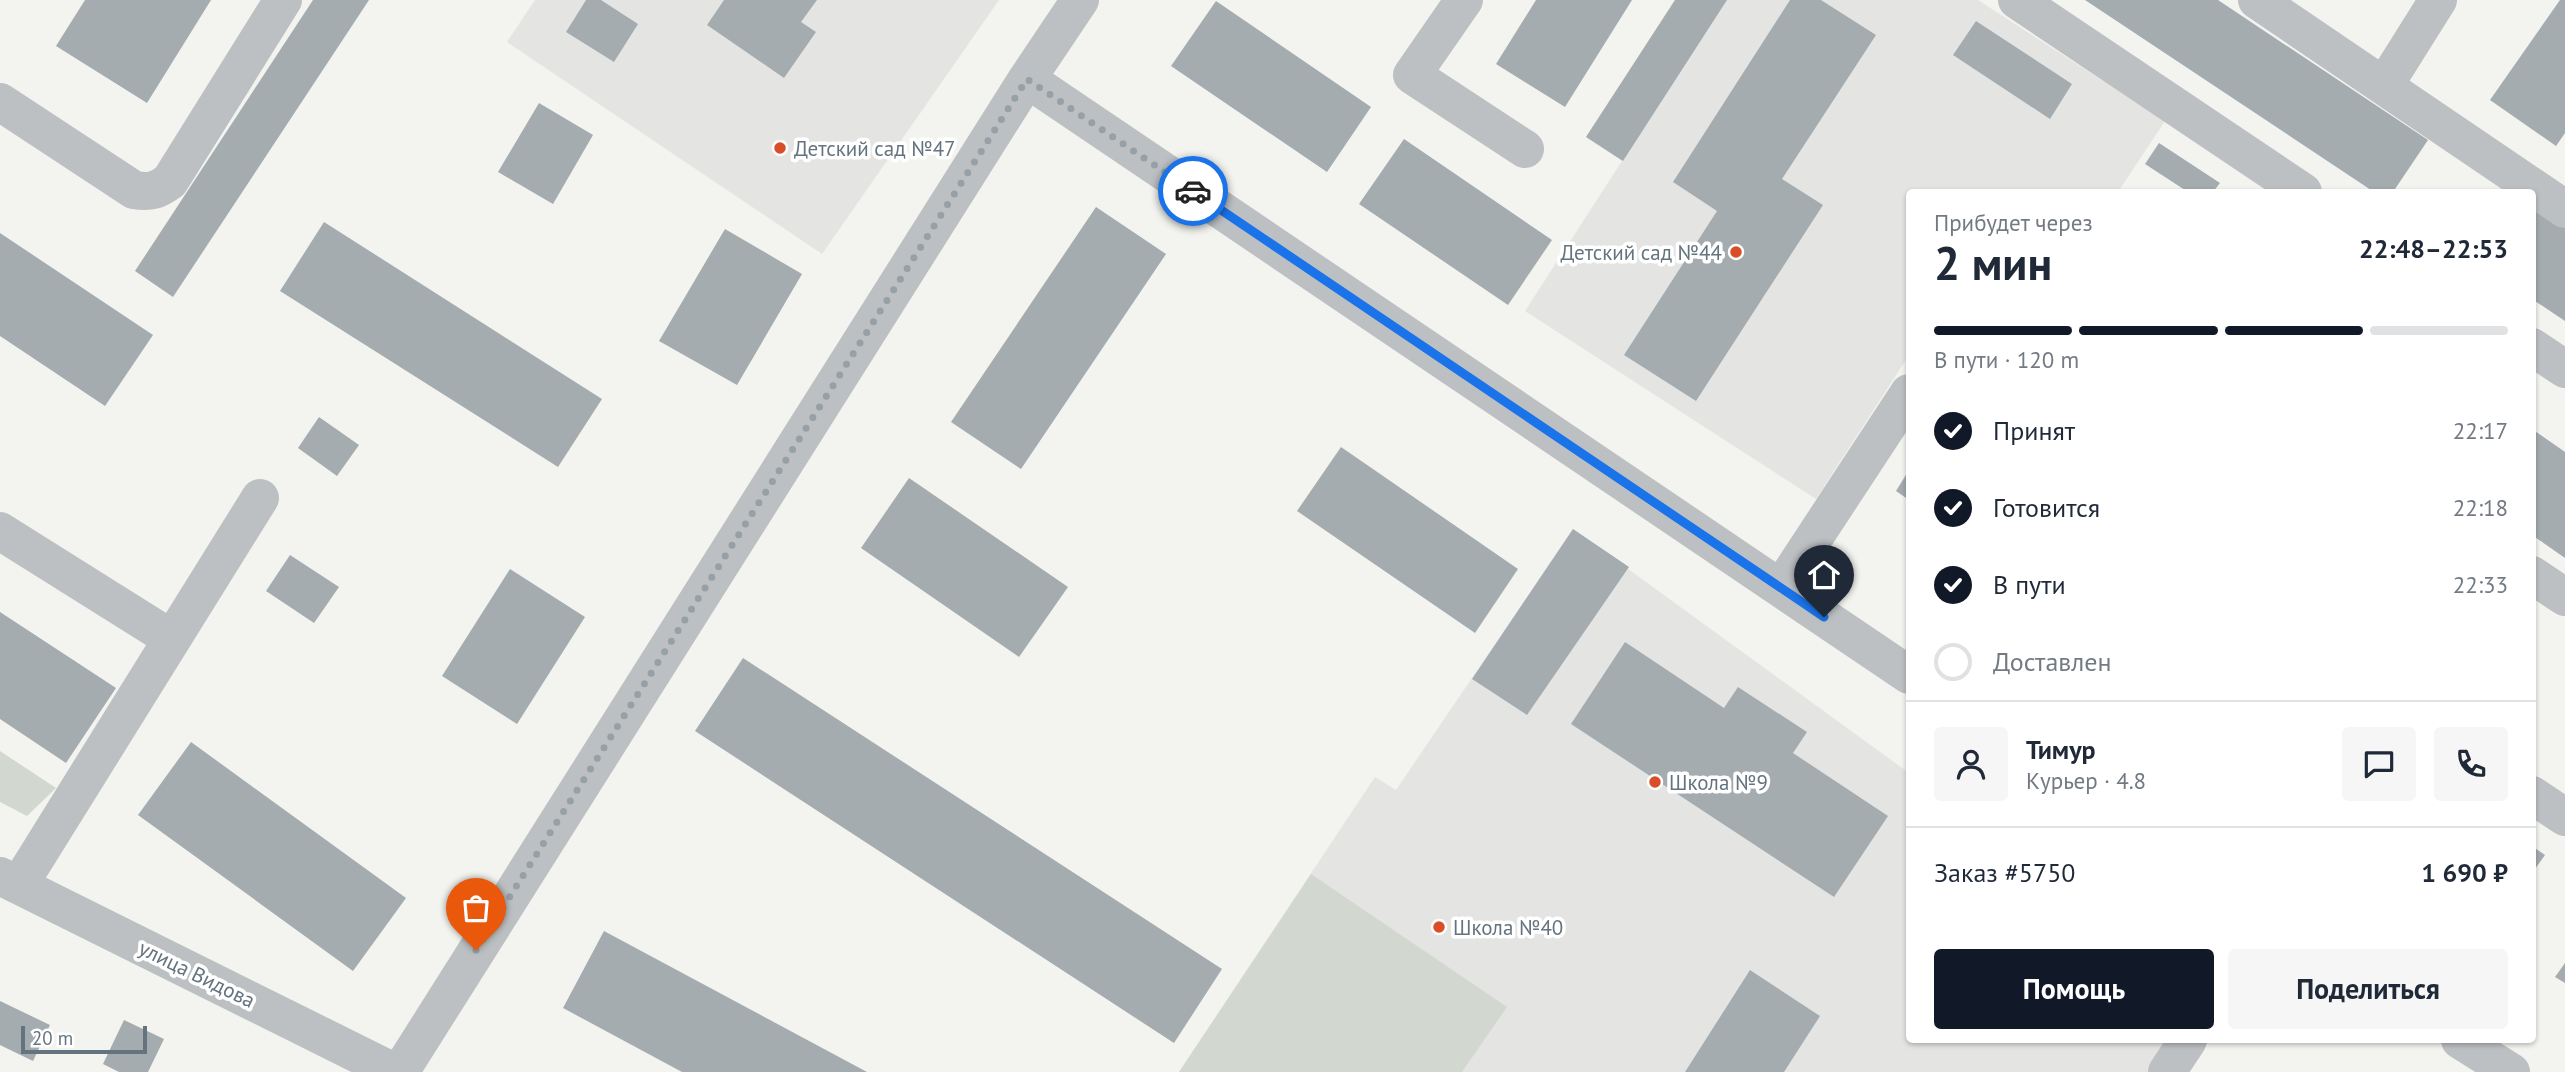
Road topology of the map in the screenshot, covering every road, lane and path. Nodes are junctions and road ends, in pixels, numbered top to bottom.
1 (283, 0) edge
2 (1080, 0) edge
3 (1464, 0) edge
4 (2017, 0) edge
5 (2257, 0) edge
6 (2438, 0) edge
7 (1027, 79) junction
8 (2384, 86) junction
9 (0, 102) edge
10 (1525, 149) dead end
11 (2299, 189) edge
12 (2536, 189) edge
13 (2536, 189) edge
14 (2565, 209) edge
15 (2536, 350) edge
16 (2565, 369) edge
17 (1906, 398) edge
18 (260, 498) dead end
19 (0, 531) edge
20 (2536, 578) edge
21 (1781, 588) junction
22 (2565, 597) edge
23 (172, 639) junction
24 (1906, 672) edge
25 (2536, 798) edge
26 (2565, 817) edge
27 (10, 881) edge
28 (2186, 1043) edge
29 (2465, 1043) edge
30 (394, 1072) edge
31 (400, 1072) edge
32 (2167, 1072) edge
33 (2511, 1072) edge

1 - 9 street
2 - 7 street
3 - 10 street
4 - 11 street
5 - 8 street
6 - 8 street
7 - 21 street
7 - 31 street
8 - 12 street
13 - 14 street
15 - 16 street
17 - 21 street
18 - 23 street
19 - 23 street
20 - 22 street
21 - 24 street
23 - 27 street
25 - 26 street
27 - 30 street, улица Видова
28 - 32 street
29 - 33 street

